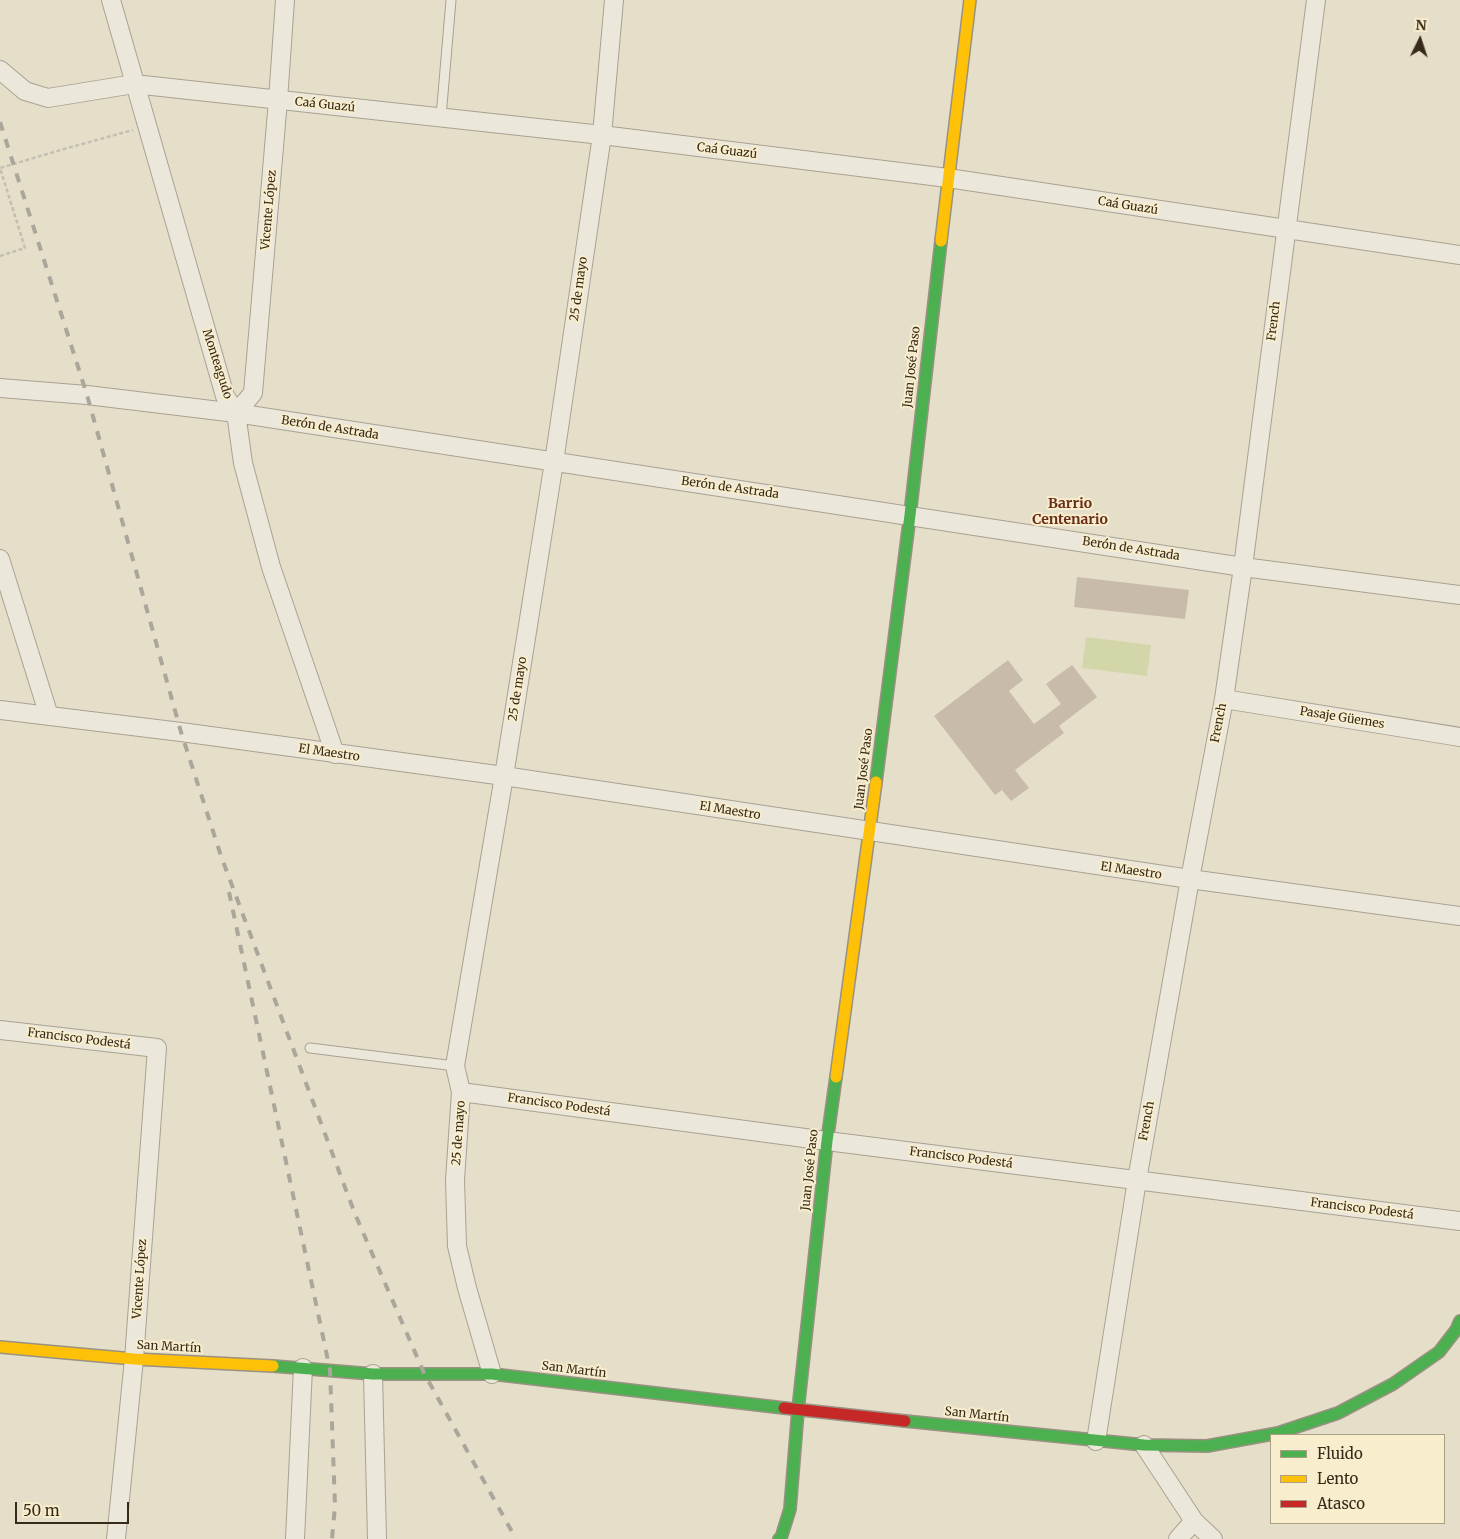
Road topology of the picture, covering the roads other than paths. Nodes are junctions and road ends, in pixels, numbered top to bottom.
1 (111, 0) edge
2 (285, 0) edge
3 (451, 0) edge
4 (614, 0) edge
5 (970, 0) edge
6 (1316, 0) edge
7 (0, 70) edge
8 (134, 84) junction
9 (278, 100) junction
10 (441, 117) junction
11 (602, 135) junction
12 (948, 178) junction
13 (1286, 230) junction
14 (1460, 254) edge
15 (0, 388) edge
16 (236, 413) junction
17 (554, 462) junction
18 (910, 515) junction
19 (0, 559) edge
20 (1243, 567) junction
21 (1460, 595) edge
22 (1224, 699) junction
23 (0, 710) edge
24 (49, 716) junction
25 (1460, 736) edge
26 (334, 754) junction
27 (504, 776) junction
28 (870, 832) junction
29 (1190, 879) junction
30 (1460, 916) edge
31 (0, 1030) edge
32 (158, 1048) joint
33 (310, 1048) dead end
34 (454, 1066) junction
35 (461, 1092) junction
36 (827, 1141) junction
37 (1137, 1180) junction
38 (1460, 1222) edge
39 (1460, 1321) edge
40 (0, 1347) edge
41 (134, 1359) junction
42 (303, 1368) junction
43 (373, 1374) junction
44 (492, 1374) junction
45 (798, 1410) junction
46 (1270, 1434) edge
47 (1273, 1434) edge
48 (1096, 1441) junction
49 (1144, 1445) junction
50 (1194, 1521) junction
51 (116, 1539) edge
52 (295, 1539) edge
53 (377, 1539) edge
54 (779, 1539) edge
55 (1178, 1539) edge
56 (1213, 1539) edge

1 - 8 street, Monteagudo
2 - 9 street, Vicente López
3 - 10 lane
4 - 11 street, 25 de mayo
5 - 12 street, Juan José Paso
6 - 13 street, French
7 - 8 street, Caá Guazú
8 - 9 street, Caá Guazú
8 - 16 street, Monteagudo
9 - 10 street, Caá Guazú
9 - 16 street, Vicente López
10 - 11 street, Caá Guazú
11 - 12 street, Caá Guazú
11 - 17 street, 25 de mayo
12 - 13 street, Caá Guazú
12 - 18 street, Juan José Paso
13 - 14 street, Caá Guazú
13 - 20 street, French
15 - 16 street, Berón de Astrada
16 - 17 street, Berón de Astrada
16 - 26 street, Monteagudo
17 - 18 street, Berón de Astrada
17 - 27 street, 25 de mayo
18 - 20 street, Berón de Astrada
18 - 28 street, Juan José Paso
19 - 24 street
20 - 21 street, Berón de Astrada
20 - 22 street, French
22 - 25 street, Pasaje Güemes
22 - 29 street, French
23 - 24 street, El Maestro
24 - 26 street, El Maestro
26 - 27 street, El Maestro
27 - 28 street, El Maestro
27 - 34 street, 25 de mayo
28 - 29 street, El Maestro
28 - 36 street, Juan José Paso
29 - 30 street, El Maestro
29 - 37 street, French
31 - 32 street, Francisco Podestá
32 - 41 street, Vicente López
33 - 34 lane
34 - 35 street, 25 de mayo
35 - 36 street, Francisco Podestá
35 - 44 street, 25 de mayo
36 - 37 street, Francisco Podestá
36 - 45 street, Juan José Paso
37 - 38 street, Francisco Podestá
37 - 48 street, French
39 - 47 street, San Martín
40 - 41 street, San Martín
41 - 42 street, San Martín
41 - 51 street, Vicente López
42 - 43 street, San Martín
42 - 52 street
43 - 44 street, San Martín
43 - 53 street
44 - 45 street, San Martín
45 - 48 street, San Martín
45 - 54 street, Juan José Paso
46 - 49 street, San Martín
48 - 49 street, San Martín
49 - 50 street
50 - 55 street
50 - 56 street

